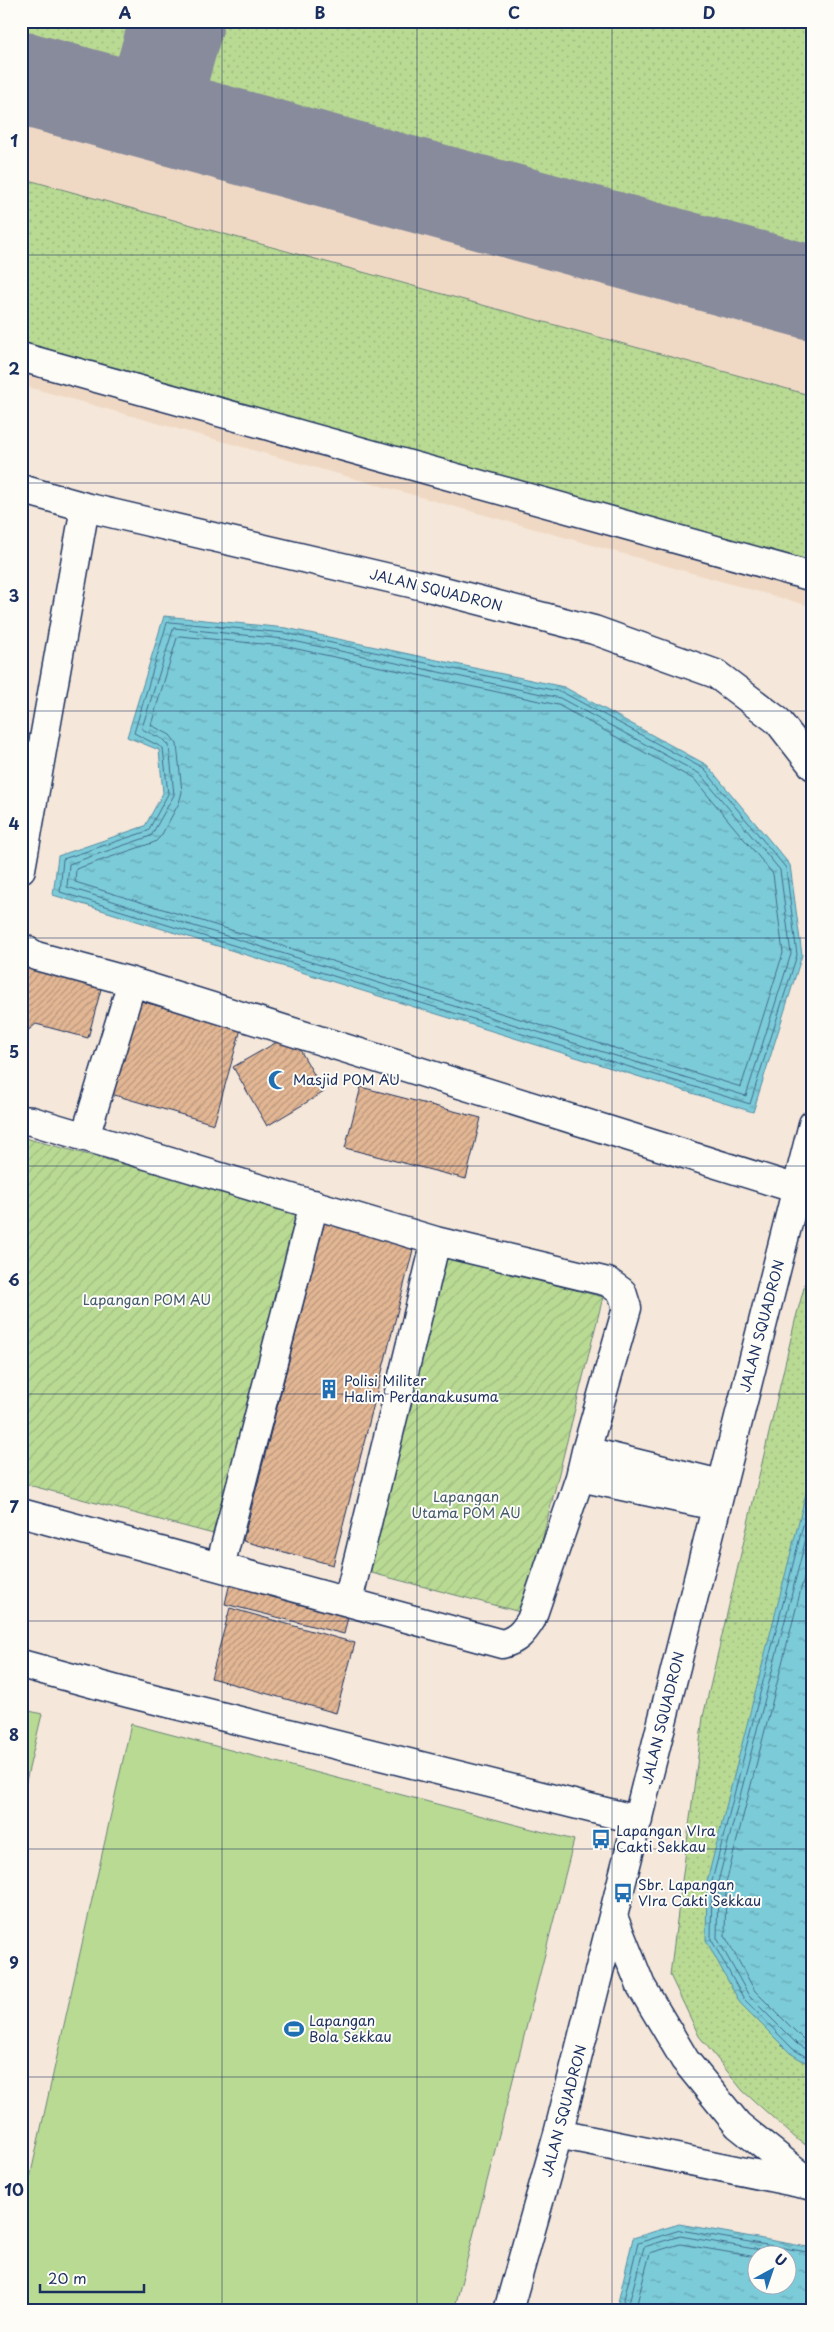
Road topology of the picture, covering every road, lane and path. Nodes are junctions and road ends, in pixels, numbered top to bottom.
1 (21, 357) edge
2 (21, 489) edge
3 (85, 507) junction
4 (813, 577) edge
5 (813, 766) edge
6 (21, 869) edge
7 (21, 947) edge
8 (132, 982) junction
9 (21, 1120) edge
10 (813, 1124) edge
11 (85, 1137) junction
12 (797, 1189) junction
13 (314, 1204) junction
14 (436, 1241) junction
15 (586, 1451) junction
16 (580, 1477) junction
17 (719, 1495) junction
18 (21, 1513) edge
19 (220, 1566) junction
20 (348, 1601) junction
21 (21, 1664) edge
22 (638, 1820) junction
23 (614, 1918) junction
24 (558, 2134) junction
25 (813, 2186) edge
26 (508, 2311) edge

1 - 4 lane
2 - 3 lane, JALAN SQUADRON
3 - 5 lane, JALAN SQUADRON
3 - 6 lane
7 - 8 lane
8 - 11 lane
8 - 12 lane
9 - 11 lane
10 - 12 lane, JALAN SQUADRON
11 - 13 lane
12 - 17 lane, JALAN SQUADRON
13 - 14 lane
13 - 19 lane
14 - 15 lane
14 - 20 lane
15 - 16 lane
15 - 17 lane
16 - 17 lane
16 - 20 lane
17 - 22 lane, JALAN SQUADRON
18 - 19 lane
19 - 20 lane
21 - 22 lane
22 - 23 lane, JALAN SQUADRON
23 - 24 lane, JALAN SQUADRON
23 - 25 lane
24 - 25 lane
24 - 26 lane, JALAN SQUADRON

